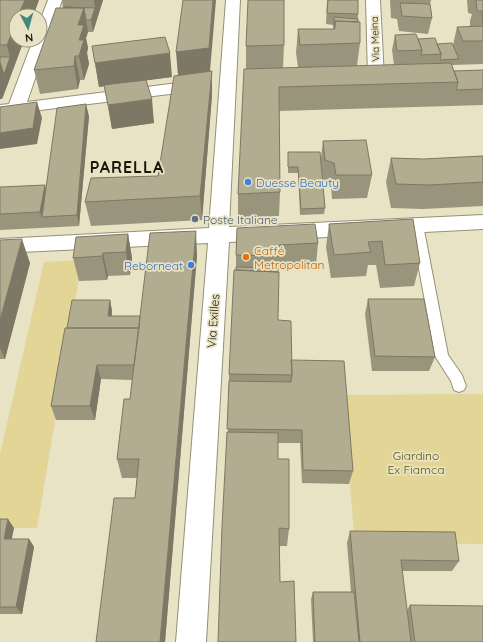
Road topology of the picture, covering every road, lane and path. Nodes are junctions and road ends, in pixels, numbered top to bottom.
1 (54, 0) edge
2 (233, 0) edge
3 (373, 0) edge
4 (376, 78) edge
5 (235, 82) junction
6 (8, 109) edge
7 (483, 222) edge
8 (417, 225) junction
9 (219, 235) junction
10 (0, 246) edge
11 (459, 386) dead end
12 (191, 642) edge

1 - 6 street
2 - 5 street, Via Exilles
3 - 4 street, Via Meina
5 - 6 street
5 - 9 street, Via Exilles
7 - 8 street
8 - 9 street
8 - 11 lane
9 - 10 street
9 - 12 street, Via Exilles

